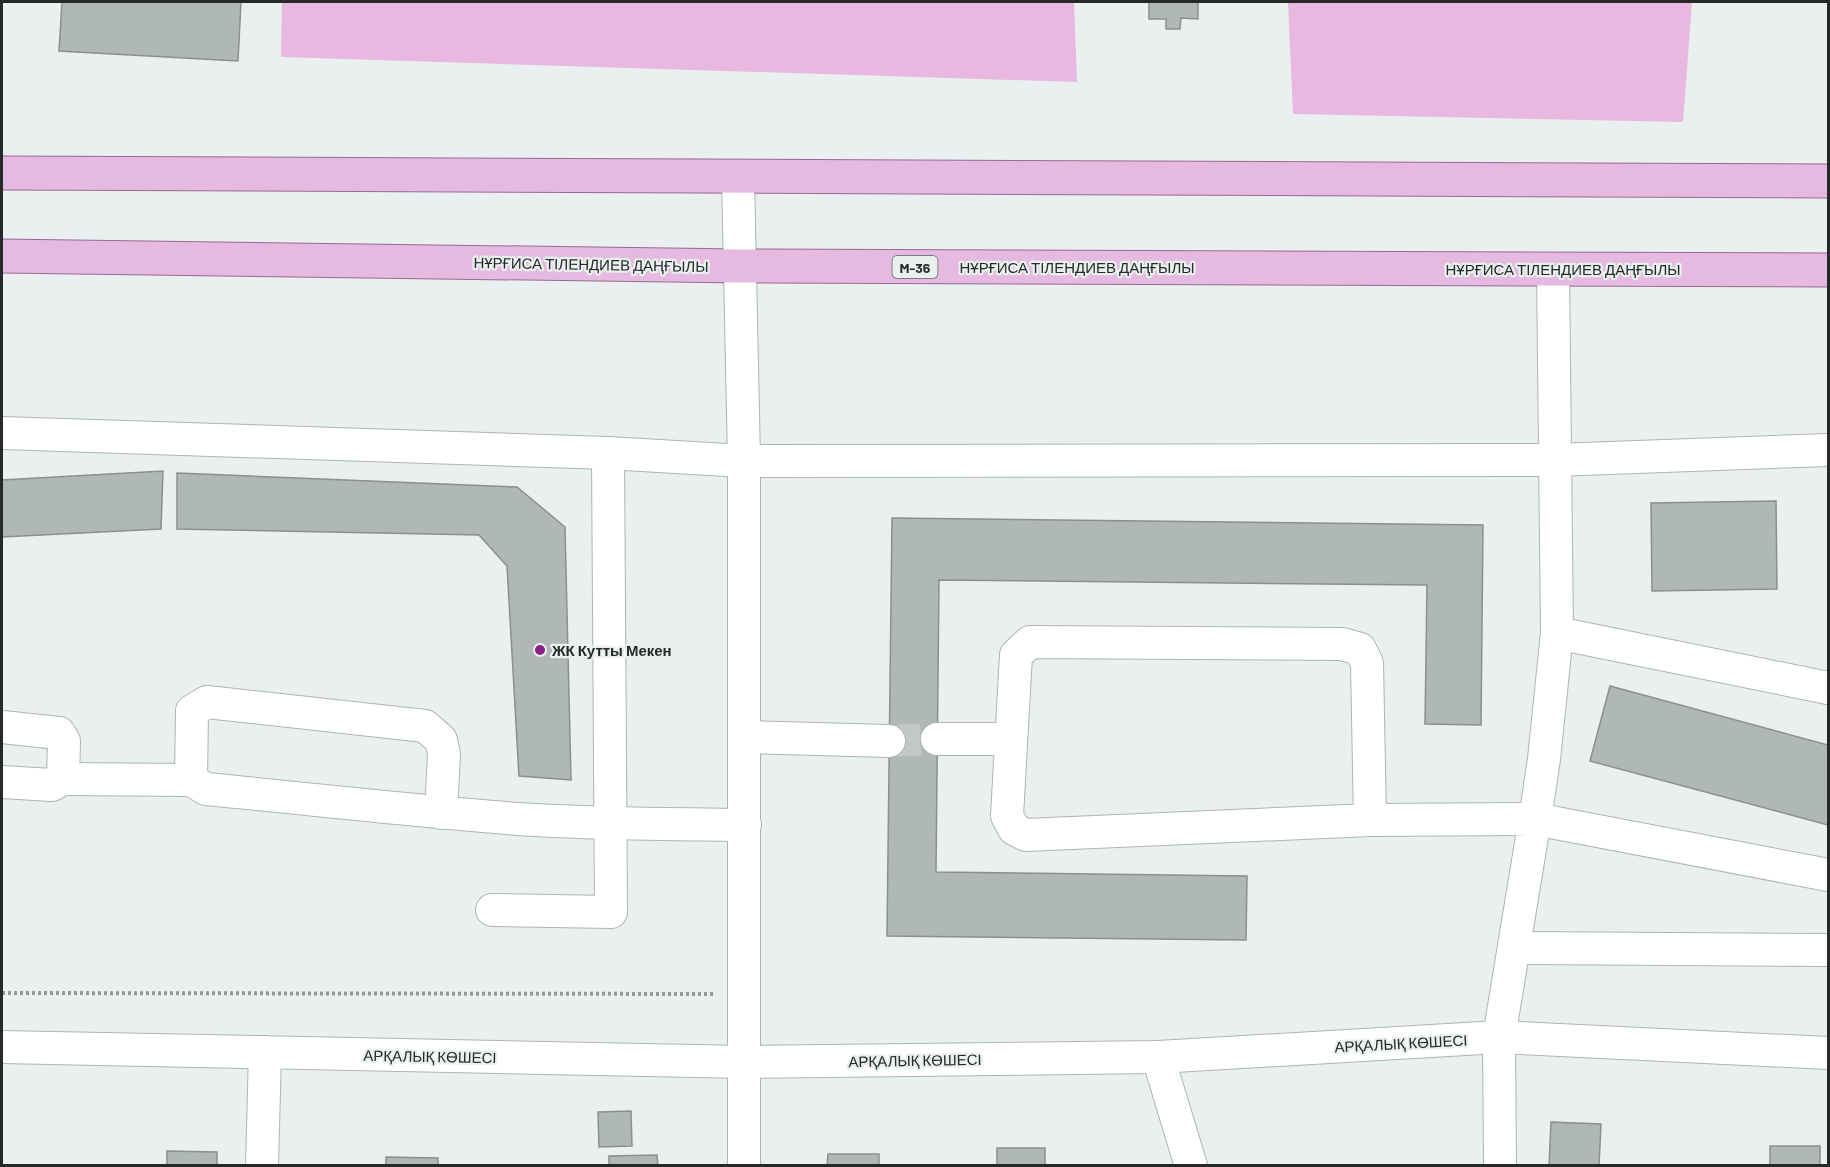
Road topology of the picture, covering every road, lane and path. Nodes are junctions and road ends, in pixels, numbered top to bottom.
1 (2, 173) edge
2 (738, 176) junction
3 (1828, 181) edge
4 (2, 256) edge
5 (740, 266) junction
6 (1552, 269) junction
7 (1828, 270) edge
8 (2, 433) edge
9 (1828, 450) edge
10 (608, 453) junction
11 (1555, 460) junction
12 (744, 461) junction
13 (1557, 633) junction
14 (1828, 688) edge
15 (2, 727) edge
16 (745, 737) junction
17 (938, 739) tunnel mouth
18 (1011, 739) junction
19 (889, 741) tunnel mouth
20 (63, 780) junction
21 (191, 780) junction
22 (2, 782) edge
23 (441, 813) junction
24 (1535, 819) junction
25 (1370, 820) junction
26 (610, 824) junction
27 (745, 825) junction
28 (1828, 875) edge
29 (492, 910) dead end
30 (1514, 948) junction
31 (1828, 950) edge
32 (2, 993) edge
33 (745, 994) junction
34 (1499, 1037) junction
35 (2, 1047) edge
36 (265, 1052) junction
37 (1828, 1053) edge
38 (1158, 1057) junction
39 (745, 1062) junction
40 (262, 1166) edge
41 (744, 1166) edge
42 (1191, 1166) edge
43 (1500, 1166) edge

1 - 2 main road
2 - 3 main road
2 - 5 street
4 - 5 main road, НҰРҒИСА ТІЛЕНДИЕВ ДАҢҒЫЛЫ / M-36
5 - 6 main road, НҰРҒИСА ТІЛЕНДИЕВ ДАҢҒЫЛЫ / M-36
5 - 12 street
6 - 7 main road, НҰРҒИСА ТІЛЕНДИЕВ ДАҢҒЫЛЫ / M-36
6 - 11 street
8 - 10 street
9 - 11 street
10 - 12 street
10 - 26 street
11 - 12 street
11 - 13 street
12 - 16 street
13 - 14 street
13 - 24 street
15 - 20 street
16 - 19 street
16 - 27 street
17 - 18 street
18 - 25 street
18 - 25 street
20 - 21 street
20 - 22 street
21 - 23 street
21 - 23 street
23 - 26 street
24 - 25 street
24 - 28 street
24 - 30 street
26 - 27 street
26 - 29 street
27 - 33 street
30 - 31 street
30 - 34 street
32 - 33 path
33 - 39 street
34 - 37 street, АРҚАЛЫҚ КӨШЕСІ
34 - 38 street, АРҚАЛЫҚ КӨШЕСІ
34 - 43 street
35 - 36 street, АРҚАЛЫҚ КӨШЕСІ
36 - 39 street, АРҚАЛЫҚ КӨШЕСІ
36 - 40 street
38 - 39 street, АРҚАЛЫҚ КӨШЕСІ
38 - 42 street
39 - 41 street

